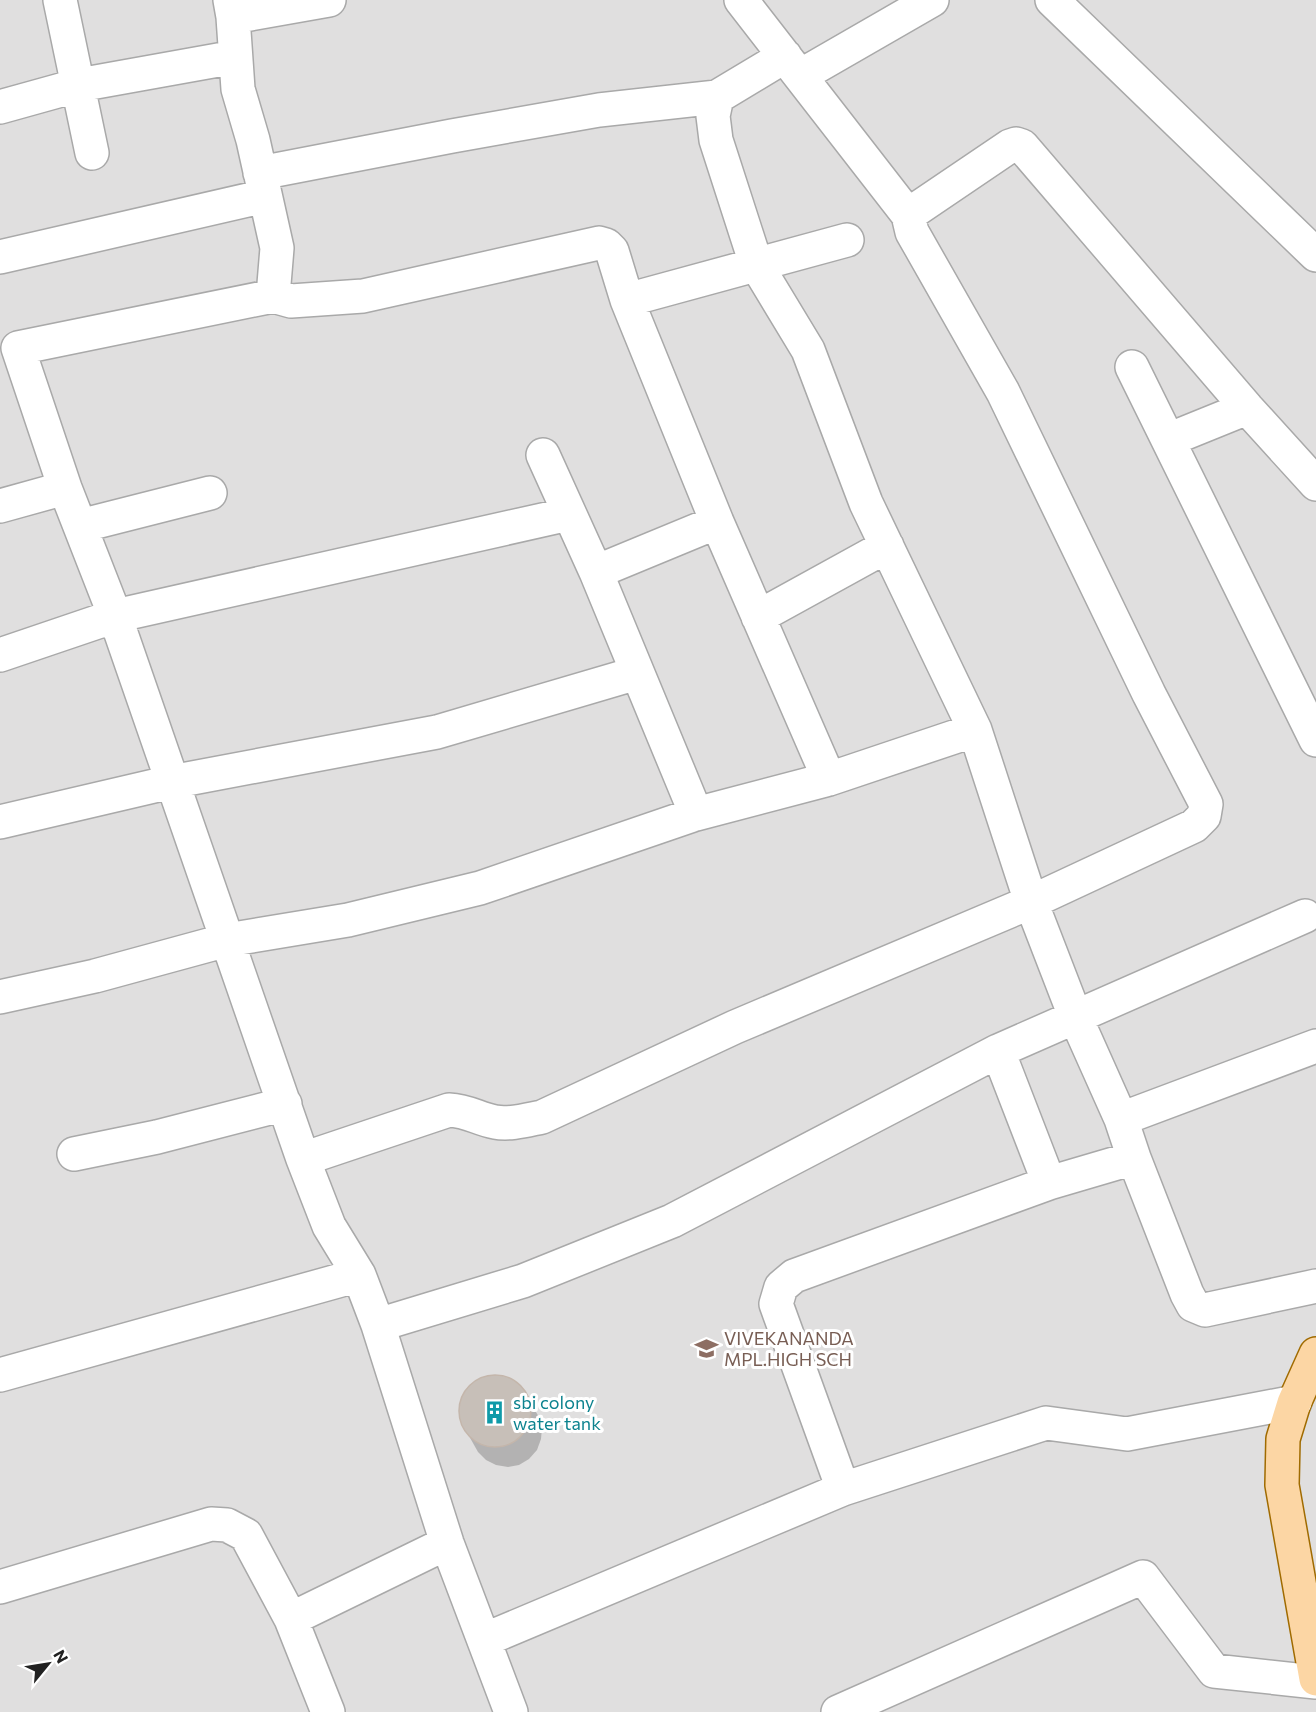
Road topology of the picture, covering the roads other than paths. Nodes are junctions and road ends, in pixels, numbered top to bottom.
1 (60, 0) edge
2 (329, 0) edge
3 (741, 0) edge
4 (932, 0) edge
5 (1052, 0) edge
6 (231, 8) edge
7 (235, 57) junction
8 (793, 66) junction
9 (79, 85) junction
10 (717, 97) junction
11 (0, 107) edge
12 (92, 153) dead end
13 (262, 185) junction
14 (908, 215) junction
15 (847, 240) dead end
16 (1316, 255) edge
17 (0, 257) edge
18 (756, 264) junction
19 (273, 296) junction
20 (627, 300) junction
21 (9, 350) edge
22 (1132, 368) dead end
23 (1247, 408) junction
24 (1167, 440) junction
25 (543, 455) dead end
26 (1316, 484) edge
27 (64, 488) junction
28 (210, 493) dead end
29 (0, 506) edge
30 (569, 514) junction
31 (717, 522) junction
32 (80, 526) junction
33 (887, 546) junction
34 (596, 572) junction
35 (115, 616) junction
36 (758, 617) junction
37 (0, 655) edge
38 (638, 673) junction
39 (975, 730) junction
40 (1316, 740) edge
41 (830, 779) junction
42 (171, 782) junction
43 (696, 814) junction
44 (0, 822) edge
45 (1031, 902) junction
46 (1305, 916) dead end
47 (227, 940) junction
48 (0, 997) edge
49 (1075, 1016) junction
50 (1316, 1046) edge
51 (998, 1051) junction
52 (285, 1104) junction
53 (1121, 1119) junction
54 (74, 1154) dead end
55 (1134, 1158) junction
56 (303, 1159) junction
57 (1049, 1183) junction
58 (359, 1275) junction
59 (1316, 1286) edge
60 (378, 1325) junction
61 (1316, 1354) edge
62 (0, 1375) edge
63 (1295, 1402) junction
64 (843, 1489) junction
65 (447, 1543) junction
66 (0, 1587) edge
67 (291, 1619) junction
68 (484, 1640) junction
69 (1316, 1680) edge
70 (328, 1712) edge
71 (511, 1712) edge
72 (838, 1712) edge

1 - 9 street
2 - 6 street
3 - 8 street
4 - 8 street
5 - 16 street
6 - 7 street
7 - 9 street
7 - 13 street
8 - 10 street
8 - 14 street
9 - 11 street
9 - 12 street
10 - 13 street
10 - 18 street
13 - 17 street
13 - 19 street
14 - 23 street
14 - 45 street
15 - 18 street
18 - 20 street
18 - 33 street
19 - 20 street
19 - 21 street
20 - 31 street
21 - 27 street
22 - 24 street
23 - 24 street
23 - 26 street
24 - 40 street
25 - 30 street
27 - 29 street
27 - 32 street
28 - 32 street
30 - 34 street
30 - 35 street
31 - 34 street
31 - 36 street
32 - 35 street
33 - 36 street
33 - 39 street
34 - 38 street
35 - 37 street
35 - 42 street
36 - 41 street
38 - 42 street
38 - 43 street
39 - 41 street
39 - 45 street
41 - 43 street
42 - 44 street
42 - 47 street
43 - 47 street
45 - 49 street
45 - 56 street
46 - 49 street
47 - 48 street
47 - 52 street
49 - 51 street
49 - 53 street
50 - 53 street
51 - 57 street
51 - 60 street
52 - 54 street
52 - 56 street
53 - 55 street
55 - 57 street
55 - 59 street
56 - 58 street
57 - 64 street
58 - 60 street
58 - 62 street
60 - 65 street
61 - 63 main road
63 - 64 street
63 - 69 main road
64 - 68 street
65 - 67 street
65 - 68 street
66 - 67 street
67 - 70 street
68 - 71 street
69 - 72 street

